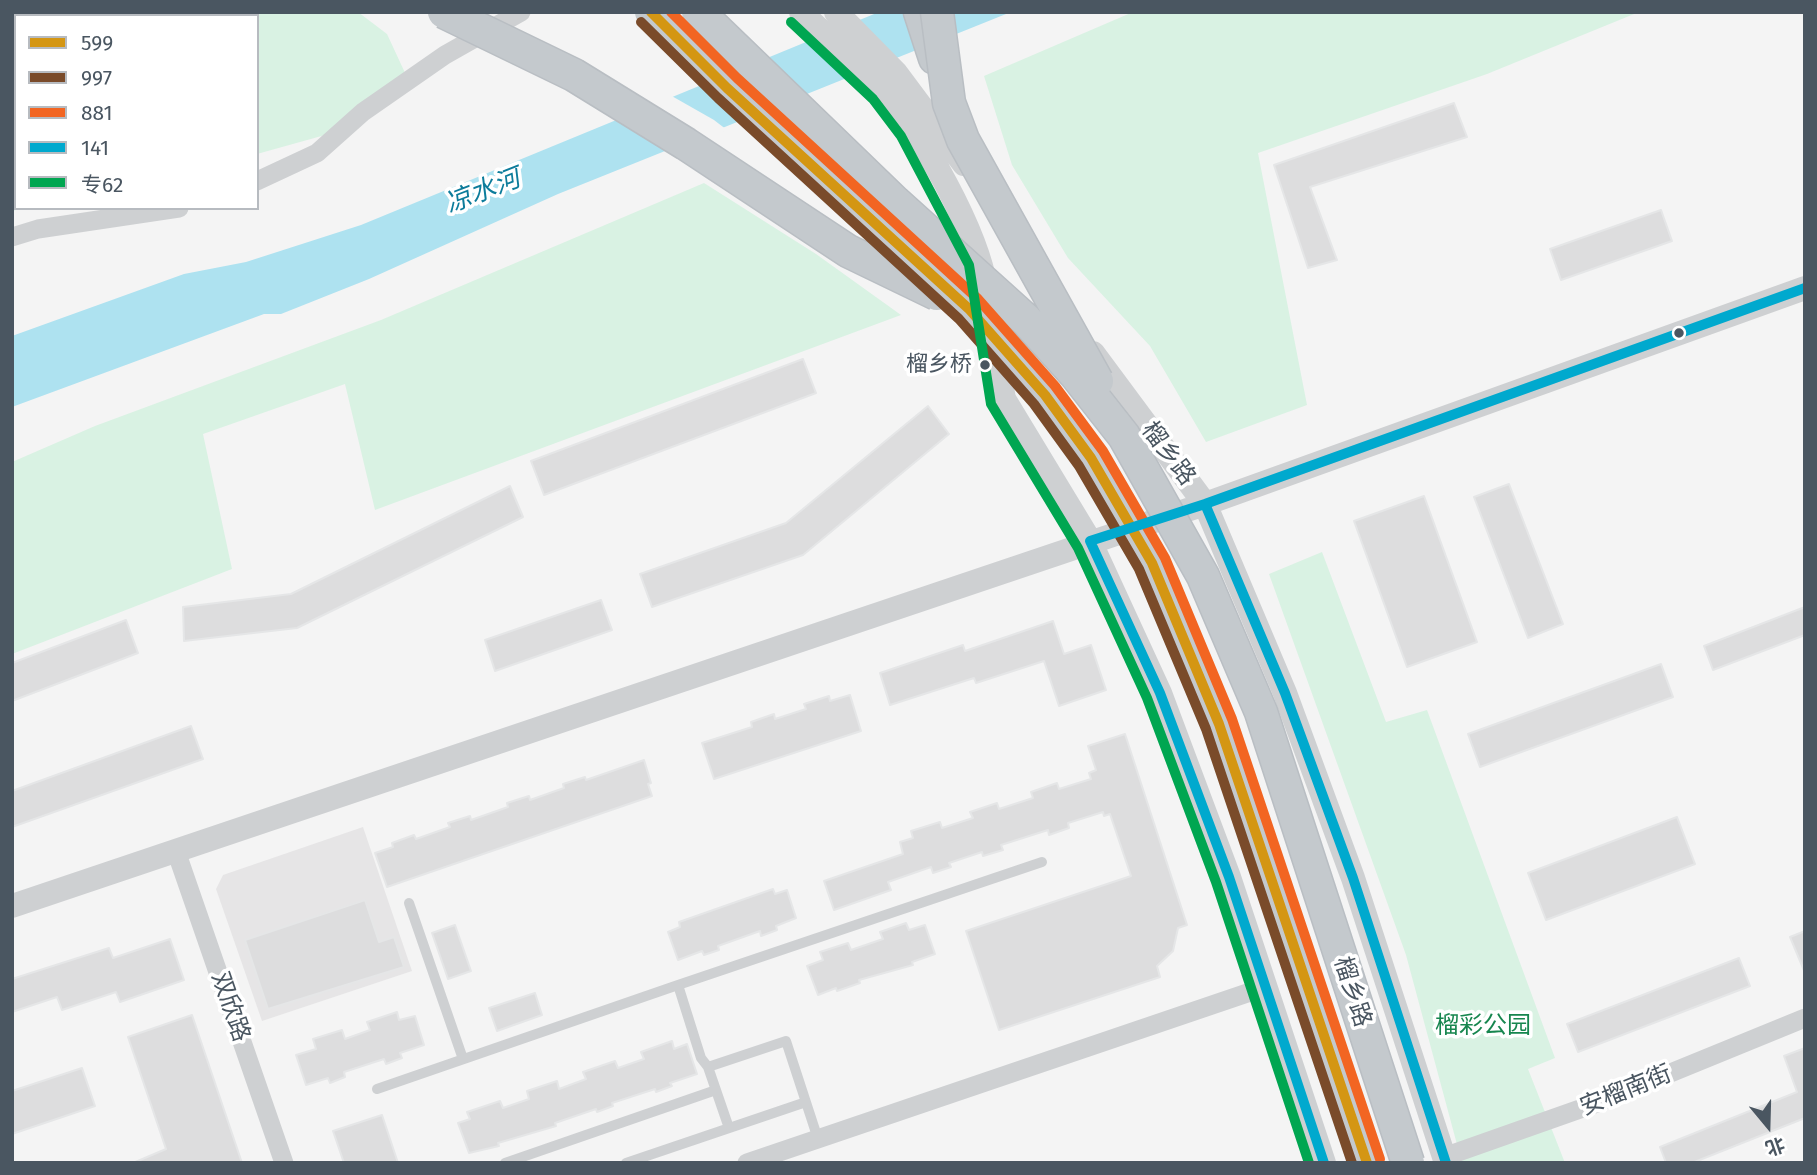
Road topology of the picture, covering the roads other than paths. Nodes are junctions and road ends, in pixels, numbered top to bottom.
1 (444, 12) edge
2 (521, 12) edge
3 (650, 12) edge
4 (698, 12) edge
5 (801, 12) edge
6 (836, 12) edge
7 (920, 12) edge
8 (937, 12) edge
9 (935, 102) junction
10 (259, 180) edge
11 (166, 210) edge
12 (12, 236) edge
13 (1805, 288) edge
14 (969, 309) junction
15 (1124, 436) junction
16 (1205, 504) junction
17 (1090, 541) junction
18 (176, 851) junction
19 (1042, 862) dead end
20 (409, 903) dead end
21 (12, 906) edge
22 (678, 985) junction
23 (1265, 987) junction
24 (1805, 1018) edge
25 (463, 1059) junction
26 (708, 1067) junction
27 (377, 1089) dead end
28 (716, 1090) junction
29 (806, 1102) junction
30 (729, 1128) junction
31 (818, 1139) junction
32 (1445, 1160) edge
33 (284, 1163) edge
34 (505, 1163) edge
35 (626, 1163) edge
36 (747, 1163) edge
37 (1324, 1163) edge
38 (1367, 1163) edge
39 (1408, 1163) edge

1 - 14 highway, bridge
2 - 10 street
3 - 14 highway, 榴乡路, bridge
4 - 15 highway, 榴乡路, bridge
5 - 17 street
6 - 9 street, 榴乡路
7 - 9 highway, bridge
8 - 9 highway, bridge
9 - 15 highway, bridge
9 - 16 street, 榴乡路
11 - 12 street
13 - 16 street
14 - 38 highway, 榴乡路, bridge
15 - 39 highway, 榴乡路, bridge
16 - 17 street
16 - 32 street, 榴乡路
17 - 18 street
17 - 23 street
18 - 21 street
18 - 33 street, 双欣路
19 - 22 lane
20 - 25 lane
22 - 25 lane
22 - 26 lane
23 - 31 street
23 - 37 street
24 - 32 street, 安榴南街
25 - 27 lane
26 - 28 lane
26 - 29 lane
28 - 30 lane
28 - 34 lane
29 - 30 lane
29 - 31 lane
30 - 35 lane
31 - 36 street

